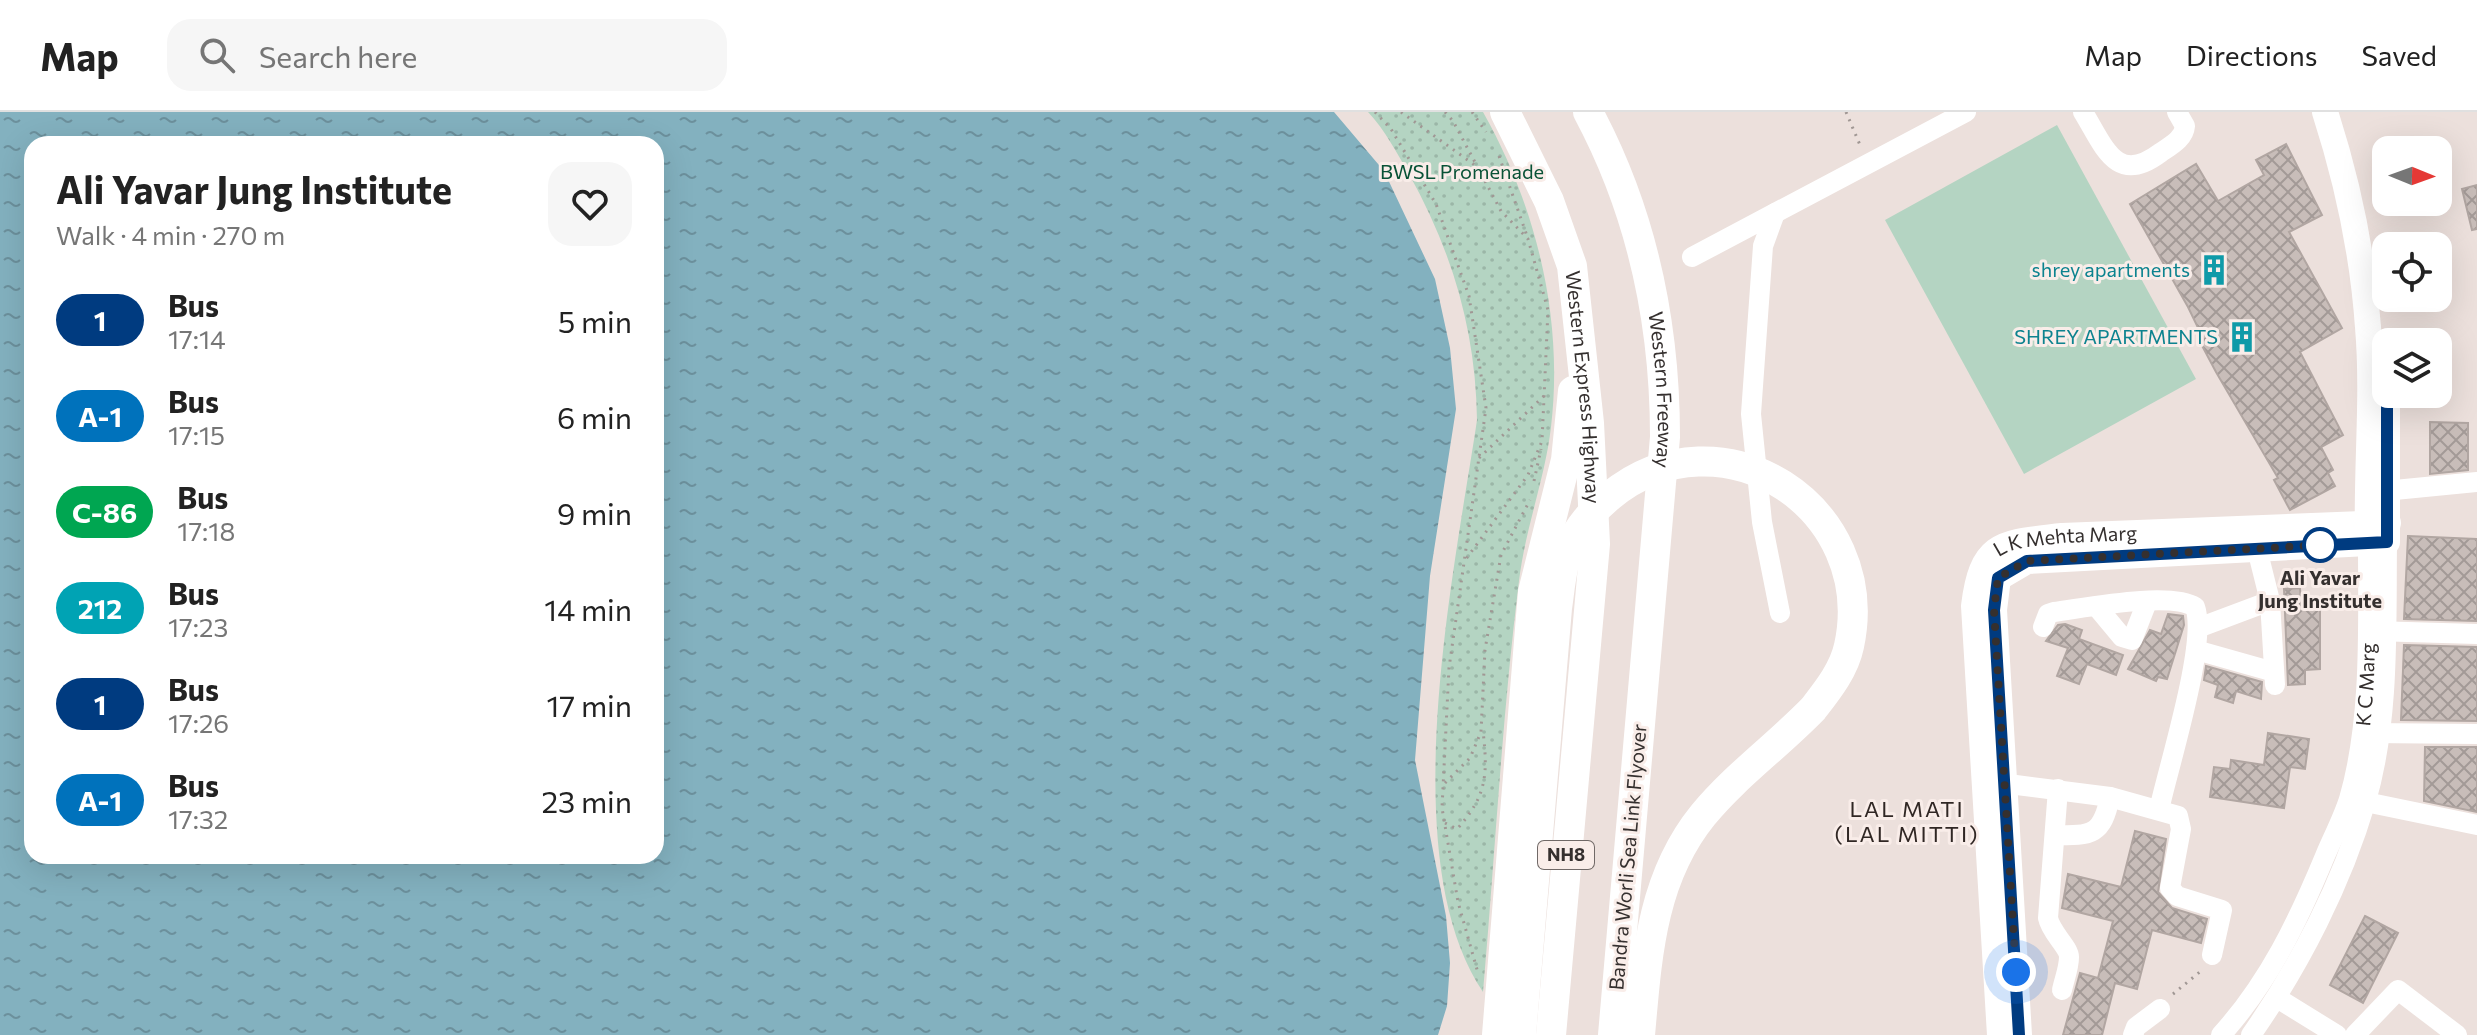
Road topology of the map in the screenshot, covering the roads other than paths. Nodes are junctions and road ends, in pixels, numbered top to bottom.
1 (1505, 112) edge
2 (1588, 112) edge
3 (1966, 112) edge
4 (2083, 112) edge
5 (2177, 112) edge
6 (2325, 112) edge
7 (2342, 112) edge
8 (1775, 213) junction
9 (1692, 257) dead end
10 (1577, 293) junction
11 (2382, 328) edge
12 (2386, 408) edge
13 (2477, 482) edge
14 (2377, 492) junction
15 (2378, 532) junction
16 (2302, 536) junction
17 (2227, 539) junction
18 (2257, 549) junction
19 (2270, 601) junction
20 (2147, 602) junction
21 (2097, 607) junction
22 (1780, 613) dead end
23 (2043, 627) dead end
24 (2198, 628) junction
25 (2377, 631) junction
26 (2477, 634) edge
27 (2196, 650) junction
28 (1642, 679) joint
29 (2369, 733) junction
30 (2477, 734) edge
31 (1994, 782) junction
32 (2058, 789) junction
33 (2110, 797) junction
34 (2357, 800) junction
35 (2159, 810) junction
36 (2477, 825) edge
37 (2055, 835) junction
38 (2212, 955) road end
39 (2277, 986) junction
40 (2062, 990) dead end
41 (2160, 1009) road end
42 (2228, 1032) edge
43 (1497, 1035) edge
44 (1521, 1035) edge
45 (1551, 1035) edge
46 (1613, 1035) edge
47 (1640, 1035) edge
48 (2000, 1035) edge
49 (2019, 1035) edge
50 (2133, 1035) edge
51 (2251, 1035) edge
52 (2337, 1035) edge
53 (2355, 1035) edge
54 (2457, 1035) edge

1 - 10 highway, Western Express Highway
2 - 28 highway, Western Freeway
3 - 8 street
4 - 5 street
6 - 14 main road, K C Marg
7 - 11 main road
8 - 9 street
8 - 22 street
10 - 43 highway
10 - 45 highway, Western Express Highway / NH8
12 - 14 main road, K C Marg
13 - 14 street
14 - 15 main road, K C Marg
15 - 16 main road, L K Mehta Marg
15 - 25 street, K C Marg
16 - 17 main road, L K Mehta Marg
16 - 18 main road, L K Mehta Marg
17 - 18 main road, L K Mehta Marg
17 - 31 main road, L K Mehta Marg
18 - 19 street
19 - 24 street
19 - 27 street
20 - 21 street
20 - 21 street
20 - 24 street
21 - 23 street
24 - 27 street
25 - 26 street
25 - 29 street, K C Marg
27 - 35 street
28 - 46 highway, Bandra Worli Sea Link Flyover
29 - 30 street
29 - 34 street, K C Marg
31 - 32 street
31 - 48 main road, L K Mehta Marg
31 - 49 main road, L K Mehta Marg
32 - 33 street
32 - 37 street
33 - 35 street
33 - 37 street
34 - 36 street
34 - 39 street, K C Marg
35 - 38 street
37 - 40 street
39 - 42 street, K C Marg
39 - 51 street, K C Marg
39 - 52 street
41 - 50 street
44 - 47 highway
53 - 54 street

